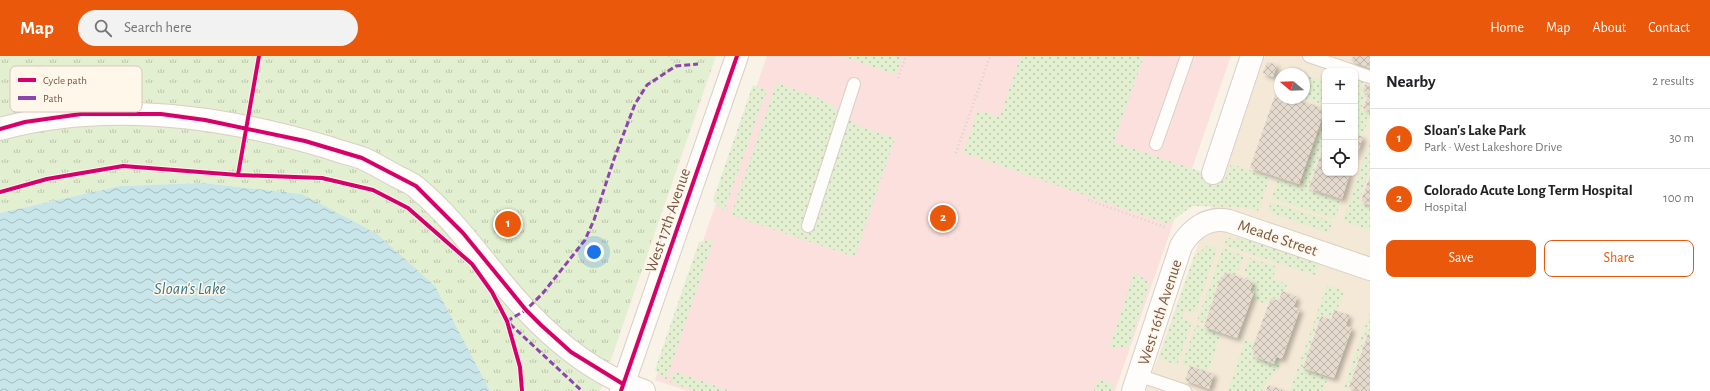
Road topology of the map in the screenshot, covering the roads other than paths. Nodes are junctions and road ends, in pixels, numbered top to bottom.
1 (736, 56) edge
2 (1187, 56) edge
3 (1309, 56) edge
4 (1250, 57) edge
5 (1345, 68) edge
6 (1358, 72) edge
7 (1370, 77) edge
8 (854, 84) dead end
9 (0, 129) edge
10 (1156, 144) dead end
11 (1213, 173) dead end
12 (808, 226) dead end
13 (1179, 231) joint
14 (1370, 268) edge
15 (1136, 383) edge
16 (622, 387) edge
17 (644, 391) edge
18 (1186, 391) edge

1 - 16 street, West 17th Avenue
2 - 10 lane
3 - 5 lane
4 - 11 street
6 - 7 lane
8 - 12 lane
9 - 16 street
13 - 14 street, Meade Street
13 - 15 street, West 16th Avenue
15 - 18 lane
16 - 17 street

